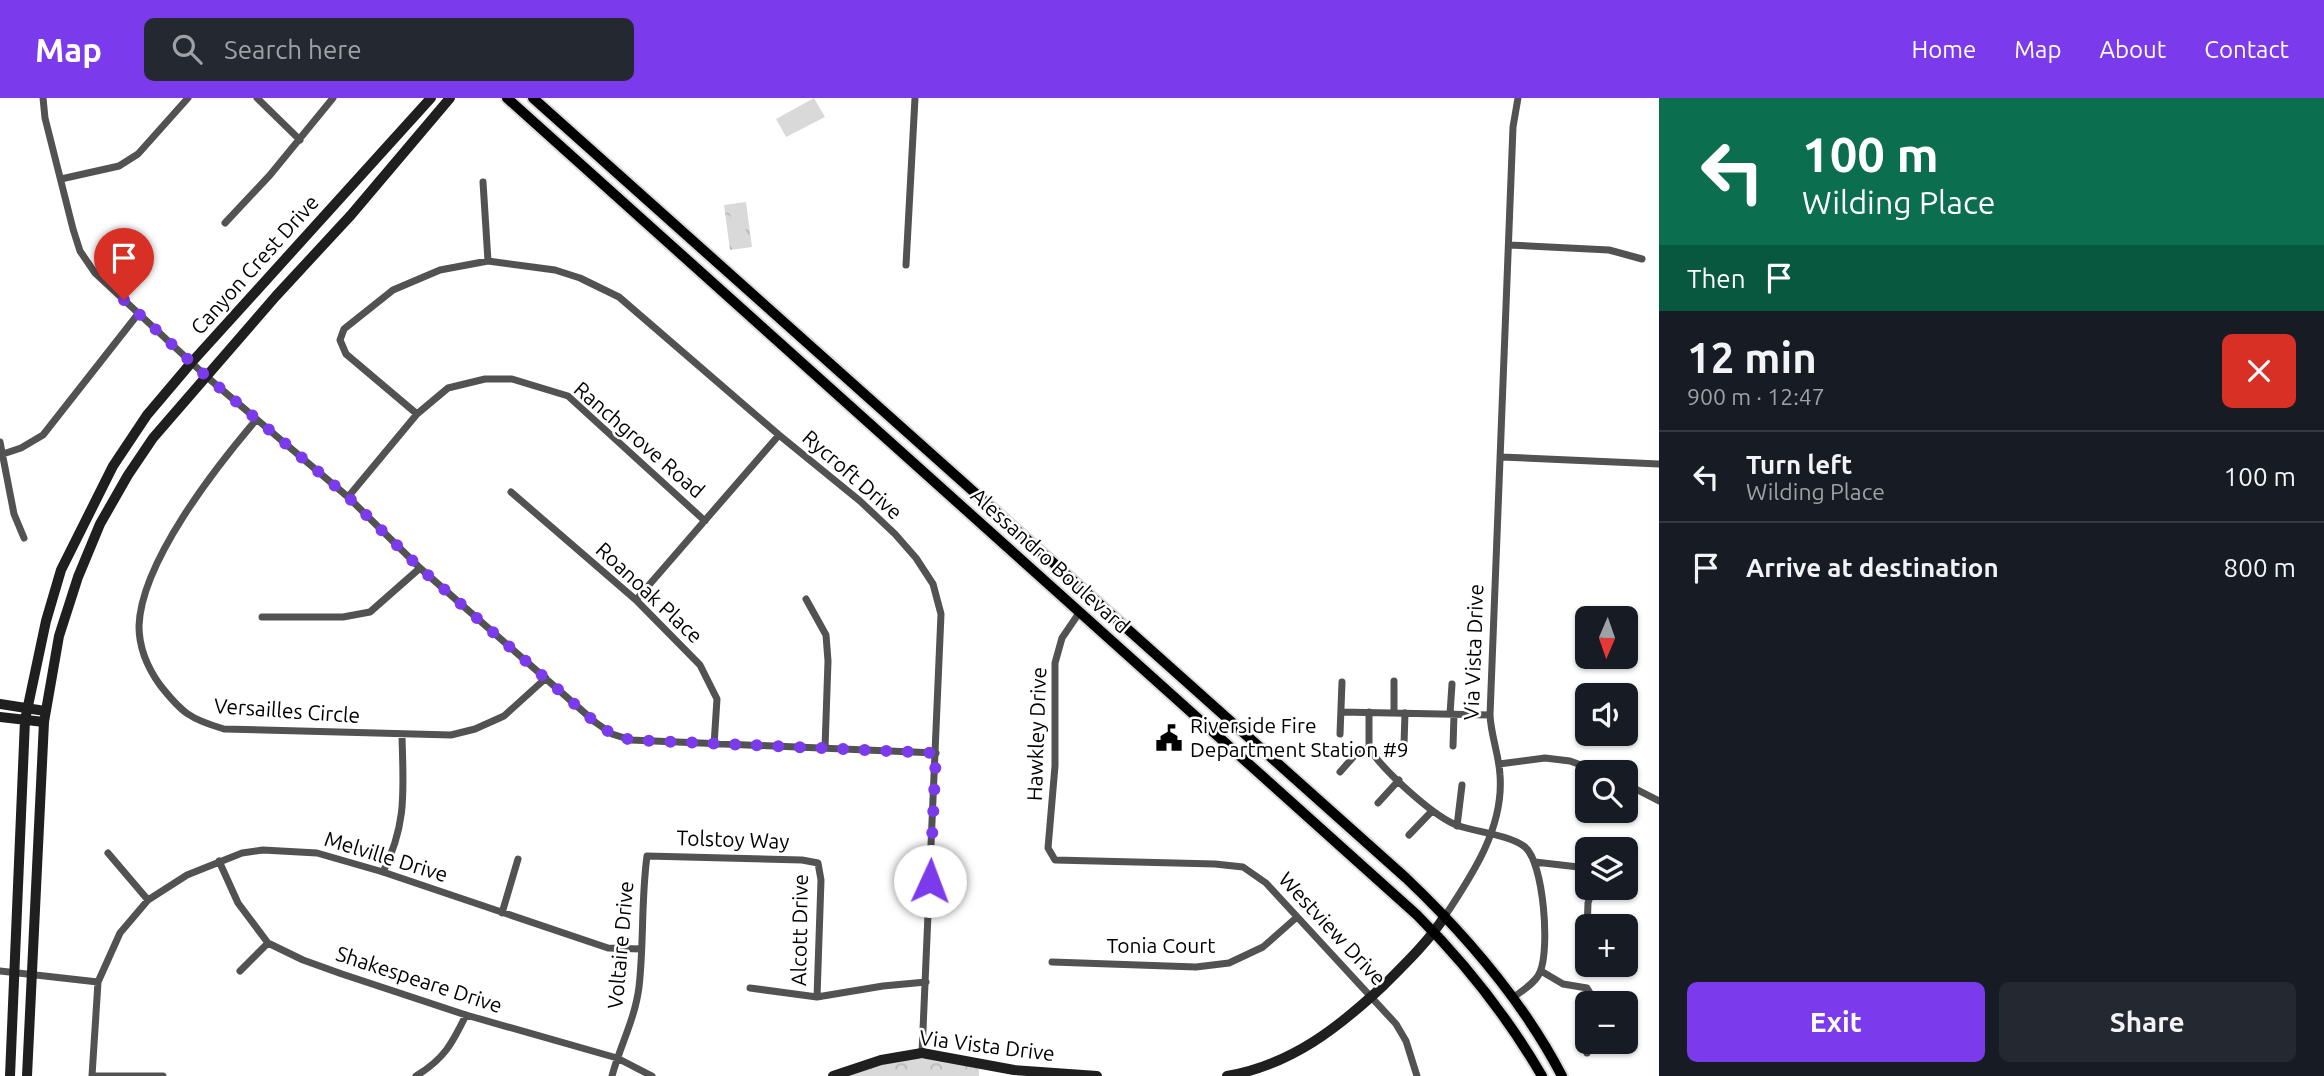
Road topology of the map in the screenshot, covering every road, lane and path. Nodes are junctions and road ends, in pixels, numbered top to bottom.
1 (43, 98) edge
2 (188, 98) edge
3 (257, 98) edge
4 (333, 98) edge
5 (432, 98) edge
6 (450, 98) edge
7 (507, 98) edge
8 (533, 98) edge
9 (915, 98) edge
10 (1518, 98) edge
11 (300, 140) junction
12 (61, 179) junction
13 (483, 182) dead end
14 (225, 223) dead end
15 (1509, 245) junction
16 (1642, 259) dead end
17 (488, 261) junction
18 (906, 265) dead end
19 (138, 314) junction
20 (191, 363) junction
21 (207, 377) junction
22 (417, 414) junction
23 (256, 420) junction
24 (779, 435) junction
25 (0, 442) edge
26 (3, 454) junction
27 (1501, 457) junction
28 (1659, 464) edge
29 (511, 492) dead end
30 (348, 497) junction
31 (705, 521) junction
32 (24, 538) dead end
33 (420, 568) junction
34 (806, 599) dead end
35 (636, 600) junction
36 (1079, 613) junction
37 (262, 617) dead end
38 (546, 678) junction
39 (1394, 681) dead end
40 (1342, 682) dead end
41 (1452, 684) dead end
42 (0, 704) edge
43 (27, 708) junction
44 (1341, 712) junction
45 (1369, 712) junction
46 (1394, 713) junction
47 (1405, 713) junction
48 (1452, 714) junction
49 (1490, 715) junction
50 (44, 716) junction
51 (0, 717) edge
52 (25, 720) junction
53 (402, 734) junction
54 (1340, 734) dead end
55 (1404, 744) dead end
56 (714, 745) junction
57 (1453, 746) dead end
58 (1369, 747) junction
59 (825, 748) junction
60 (936, 753) junction
61 (1575, 763) edge
62 (1499, 764) junction
63 (1340, 772) dead end
64 (1399, 780) junction
65 (1462, 785) dead end
66 (1638, 790) edge
67 (1659, 801) edge
68 (1378, 803) dead end
69 (1432, 811) junction
70 (1457, 825) junction
71 (1409, 835) dead end
72 (1490, 835) junction
73 (108, 853) dead end
74 (647, 856) joint
75 (518, 859) dead end
76 (1055, 860) joint
77 (219, 861) junction
78 (1535, 862) junction
79 (818, 863) joint
80 (1575, 867) edge
81 (383, 872) junction
82 (148, 900) junction
83 (502, 913) junction
84 (1446, 916) junction
85 (1297, 917) junction
86 (1434, 932) junction
87 (268, 943) junction
88 (640, 949) junction
89 (1052, 962) dead end
90 (0, 971) edge
91 (240, 971) dead end
92 (1541, 971) junction
93 (13, 972) junction
94 (31, 973) junction
95 (98, 982) junction
96 (926, 982) junction
97 (750, 988) dead end
98 (1589, 991) edge
99 (1371, 996) junction
100 (817, 997) junction
101 (1513, 998) junction
102 (466, 1015) junction
103 (922, 1054) junction
104 (617, 1058) junction
105 (1063, 1075) edge
106 (10, 1076) edge
107 (27, 1076) edge
108 (92, 1076) edge
109 (163, 1076) edge
110 (416, 1076) edge
111 (612, 1076) edge
112 (652, 1076) edge
113 (833, 1076) edge
114 (1097, 1076) edge
115 (1227, 1076) edge
116 (1417, 1076) edge
117 (1542, 1076) edge
118 (1562, 1076) edge

1 - 12 street
2 - 12 street
3 - 11 street
4 - 11 street
5 - 20 main road, Canyon Crest Drive
6 - 21 main road, Canyon Crest Drive
7 - 36 main road, Alessandro Boulevard
8 - 84 main road, Alessandro Boulevard
9 - 18 street
10 - 15 street, Via Vista Drive
11 - 14 street
12 - 19 street
13 - 17 street
15 - 16 street
15 - 27 street, Via Vista Drive
17 - 22 street, Rycroft Drive
17 - 24 street, Rycroft Drive
19 - 20 street
19 - 26 street
20 - 21 street
20 - 43 main road, Canyon Crest Drive
21 - 23 street
21 - 50 main road, Canyon Crest Drive
22 - 30 street, Ranchgrove Road
22 - 31 street, Ranchgrove Road
23 - 30 street
23 - 53 street, Versailles Circle
24 - 31 street
24 - 60 street, Rycroft Drive
25 - 26 street
26 - 32 street
27 - 28 street
27 - 49 street, Via Vista Drive
29 - 35 street, Roanoak Place
30 - 33 street
31 - 35 street
33 - 37 street
33 - 38 street
34 - 59 street
35 - 56 street, Roanoak Place
36 - 76 street, Hawkley Drive
36 - 86 main road, Alessandro Boulevard
38 - 53 street, Versailles Circle
38 - 56 street
39 - 46 street
40 - 44 street
41 - 48 street
42 - 43 main road
43 - 50 main road
43 - 52 main road, Canyon Crest Drive
44 - 45 street
44 - 54 street
45 - 46 street
45 - 58 street
46 - 47 street
47 - 48 street
47 - 55 street
48 - 49 street
48 - 57 street
49 - 62 street, Via Vista Drive
50 - 52 main road
50 - 94 main road, Canyon Crest Drive
51 - 52 main road
52 - 93 main road, Canyon Crest Drive
53 - 81 street
56 - 59 street
58 - 63 street
58 - 64 street
59 - 60 street
60 - 96 street, Rycroft Drive
61 - 62 street
62 - 72 street, Via Vista Drive
64 - 68 street
64 - 69 street
65 - 70 street
66 - 67 street
69 - 70 street
69 - 71 street
70 - 72 street
72 - 78 street
72 - 84 street, Via Vista Drive
73 - 82 street
74 - 79 street, Tolstoy Way
74 - 88 street, Voltaire Drive
75 - 83 street
76 - 85 street, Westview Drive
77 - 81 street, Melville Drive
77 - 82 street, Melville Drive
77 - 87 street, Shakespeare Drive
78 - 80 street
78 - 92 street
79 - 100 street, Alcott Drive
81 - 83 street, Melville Drive
82 - 95 street, Melville Drive
83 - 88 street, Melville Drive
84 - 86 main road, Via Vista Drive
84 - 101 main road, Alessandro Boulevard
85 - 89 street, Tonia Court
85 - 99 street, Westview Drive
86 - 99 main road, Via Vista Drive
86 - 117 main road, Alessandro Boulevard
87 - 91 street
87 - 102 street, Shakespeare Drive
88 - 104 street, Voltaire Drive
90 - 93 street
92 - 98 street
92 - 101 street
93 - 94 street
93 - 106 main road, Canyon Crest Drive
94 - 95 street
94 - 107 main road, Canyon Crest Drive
95 - 108 street, Melville Drive
96 - 100 street
96 - 103 street, Rycroft Drive
97 - 100 street
99 - 115 main road, Via Vista Drive
99 - 116 street, Westview Drive
101 - 118 main road, Alessandro Boulevard
102 - 104 street, Shakespeare Drive
102 - 110 street
103 - 105 main road, Via Vista Drive
103 - 113 main road, Via Vista Drive
104 - 111 street, Voltaire Drive
104 - 112 street, Shakespeare Drive
105 - 114 main road, Via Vista Drive
108 - 109 street

